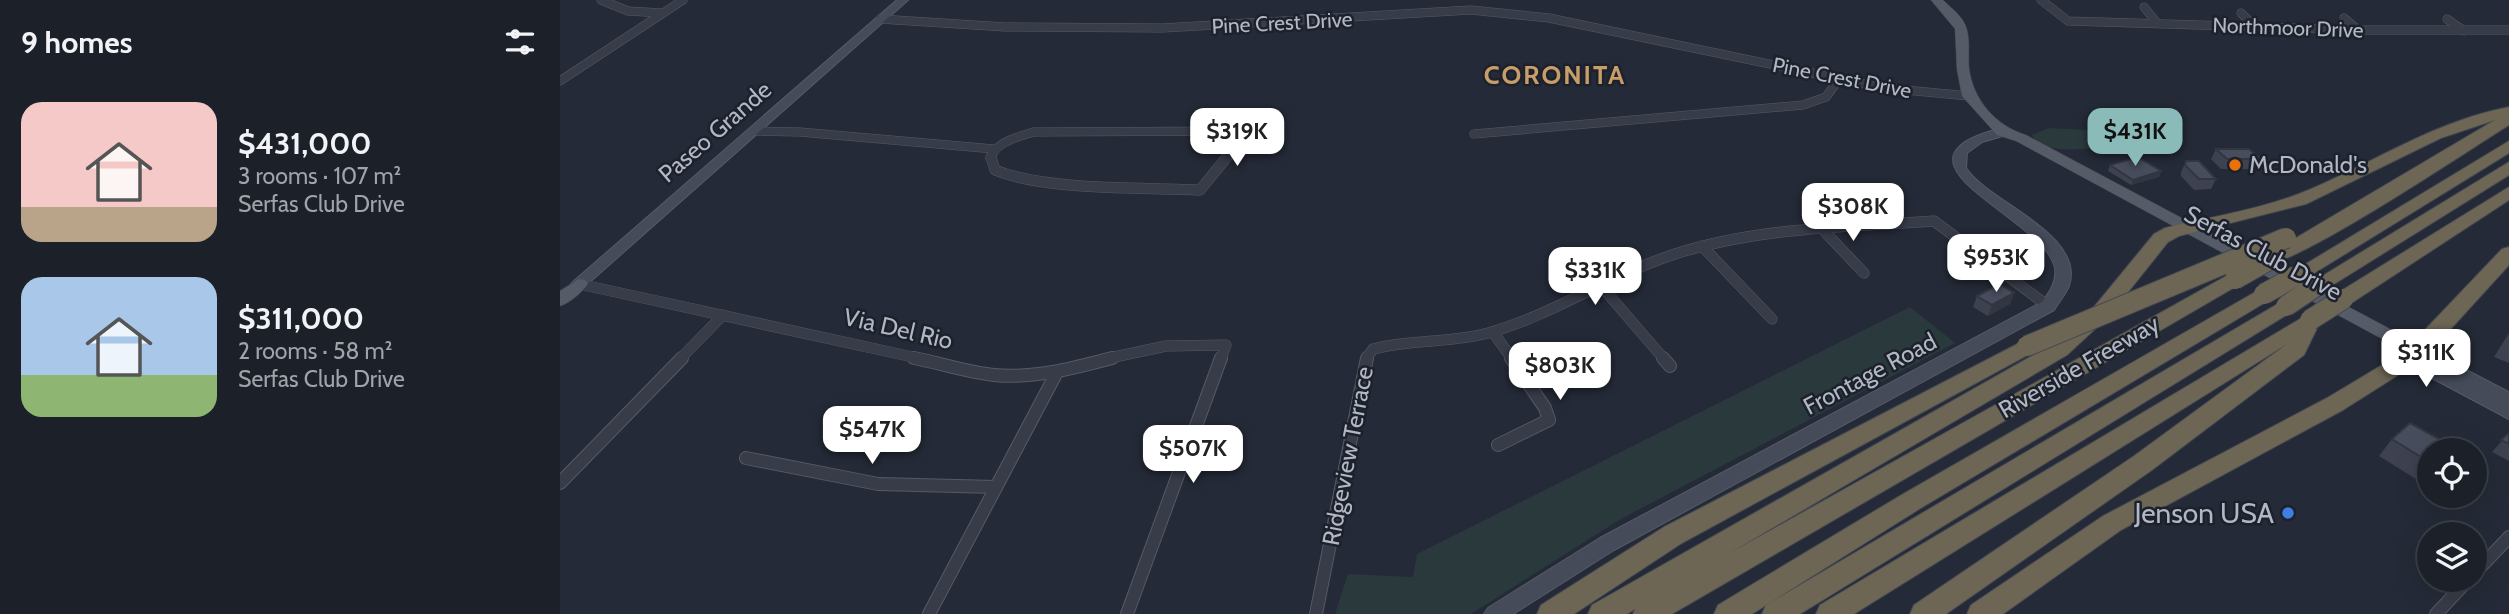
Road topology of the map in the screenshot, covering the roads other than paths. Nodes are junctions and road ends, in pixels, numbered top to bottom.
1 (601, 0) edge
2 (683, 0) edge
3 (903, 0) edge
4 (1937, 0) edge
5 (2041, 0) edge
6 (2144, 7) dead end
7 (662, 13) junction
8 (2241, 13) dead end
9 (2344, 18) dead end
10 (880, 19) junction
11 (2447, 19) dead end
12 (2157, 23) junction
13 (2255, 27) junction
14 (2358, 30) junction
15 (2509, 30) edge
16 (2464, 32) junction
17 (1839, 79) junction
18 (560, 81) edge
19 (1969, 96) junction
20 (2509, 112) edge
21 (2509, 118) edge
22 (753, 131) junction
23 (2002, 132) junction
24 (1474, 134) dead end
25 (2509, 146) edge
26 (994, 149) junction
27 (2509, 167) edge
28 (2509, 192) edge
29 (1823, 230) junction
30 (2179, 230) junction
31 (2325, 232) junction
32 (1702, 246) junction
33 (2509, 253) edge
34 (1864, 273) dead end
35 (560, 280) edge
36 (579, 284) junction
37 (1602, 287) junction
38 (560, 300) edge
39 (2048, 306) junction
40 (723, 315) junction
41 (1772, 319) dead end
42 (2308, 322) junction
43 (1493, 332) junction
44 (2412, 354) junction
45 (1670, 366) dead end
46 (1057, 372) junction
47 (2509, 400) edge
48 (2509, 413) edge
49 (1498, 445) dead end
50 (746, 458) dead end
51 (560, 483) edge
52 (996, 487) junction
53 (2509, 537) edge
54 (2487, 560) edge
55 (2457, 592) edge
56 (929, 614) edge
57 (1127, 614) edge
58 (1316, 614) edge
59 (1495, 614) edge
60 (1551, 614) edge
61 (1602, 614) edge
62 (1647, 614) edge
63 (1728, 614) edge
64 (1776, 614) edge
65 (1830, 614) edge
66 (1924, 614) edge
67 (1981, 614) edge
68 (2436, 614) edge

1 - 7 street
2 - 7 street
3 - 10 main road, Paseo Grande
4 - 19 main road
5 - 12 street, Northmoor Drive
6 - 12 street
7 - 18 street
8 - 13 street
9 - 14 street
10 - 17 street, Pine Crest Drive
10 - 22 main road, Paseo Grande
11 - 16 street
12 - 13 street, Northmoor Drive
13 - 14 street, Northmoor Drive
14 - 16 street, Northmoor Drive
15 - 16 street, Northmoor Drive
17 - 19 street, Pine Crest Drive
17 - 24 street
19 - 23 main road, Serfas Club Drive
20 - 30 highway
21 - 31 highway, Riverside Freeway
22 - 26 street
22 - 36 main road, Paseo Grande
23 - 30 main road, Serfas Club Drive
23 - 39 main road
25 - 63 highway, bridge
26 - 26 street
27 - 64 highway, bridge
28 - 42 highway, bridge
29 - 32 street, Ridgeview Terrace
29 - 34 street
29 - 39 street, Ridgeview Terrace
30 - 44 main road, Serfas Club Drive
30 - 61 highway
31 - 60 highway, bridge
31 - 62 highway, Riverside Freeway, bridge
32 - 37 street, Ridgeview Terrace
32 - 41 street
33 - 44 highway
35 - 36 main road, Via Del Rio
36 - 38 main road, Paseo Grande
36 - 40 street, Via Del Rio
37 - 43 street, Ridgeview Terrace
37 - 45 street
39 - 59 main road, Frontage Road
40 - 46 street, Via Del Rio
40 - 51 street
42 - 65 highway
42 - 66 highway
43 - 49 street
43 - 58 street, Ridgeview Terrace
44 - 47 main road, Serfas Club Drive
44 - 48 main road, Serfas Club Drive
44 - 67 highway
46 - 52 street
46 - 57 street, Via Del Rio
50 - 52 street
52 - 56 street
53 - 54 street
55 - 68 street

